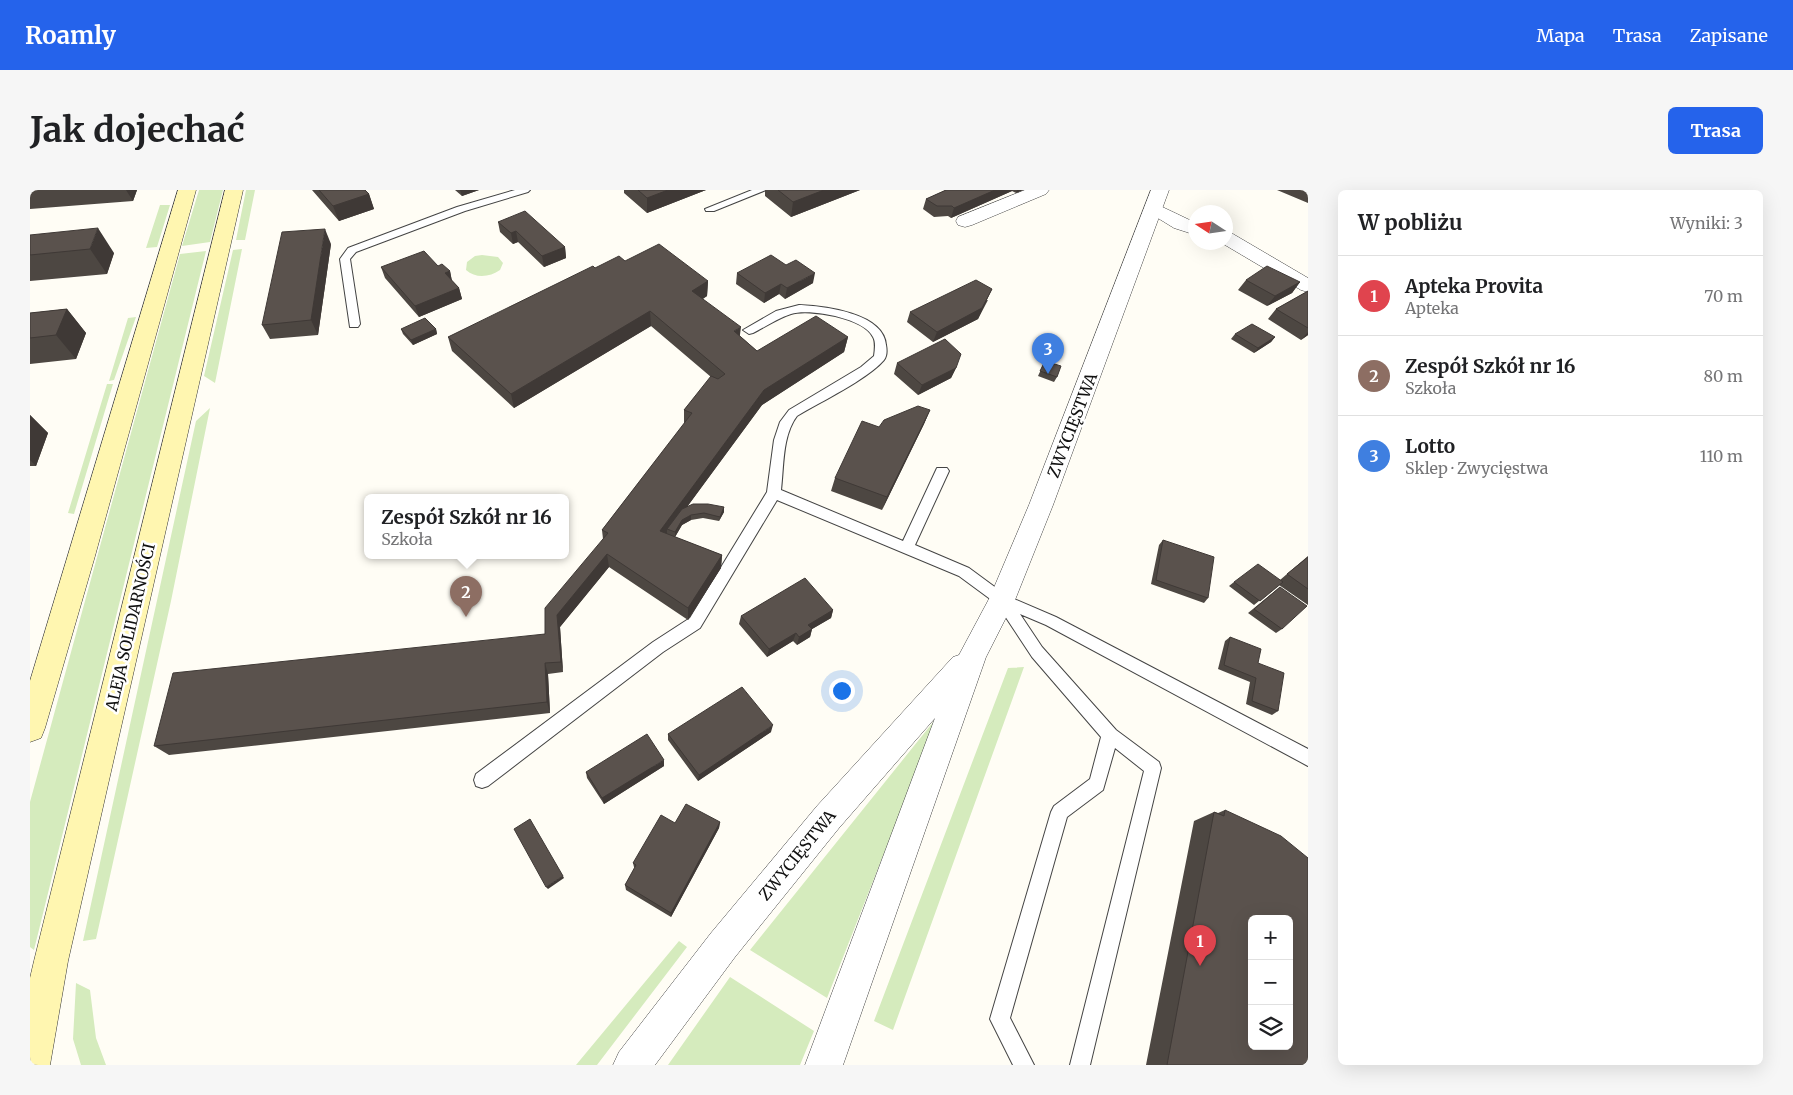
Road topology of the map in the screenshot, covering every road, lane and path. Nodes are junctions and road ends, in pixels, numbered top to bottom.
1 (188, 190) edge
2 (234, 190) edge
3 (525, 190) edge
4 (761, 190) edge
5 (1040, 190) edge
6 (1157, 199) edge
7 (710, 209) dead end
8 (1188, 215) edge
9 (965, 221) dead end
10 (1188, 227) edge
11 (1233, 244) edge
12 (1308, 286) edge
13 (354, 324) dead end
14 (749, 330) dead end
15 (942, 472) dead end
16 (774, 493) junction
17 (906, 549) junction
18 (1002, 600) junction
19 (973, 655) junction
20 (30, 728) edge
21 (1110, 735) junction
22 (1308, 758) edge
23 (482, 780) dead end
24 (31, 1065) edge
25 (632, 1065) edge
26 (824, 1065) edge
27 (1024, 1065) edge
28 (1080, 1065) edge

1 - 20 main road
2 - 24 main road, ALEJA SOLIDARNOŚCI
3 - 13 lane
4 - 7 lane
5 - 9 street
6 - 8 street
6 - 10 street
6 - 18 street, ZWYCIĘSTWA
11 - 12 street
14 - 16 lane
15 - 17 lane
16 - 17 lane
16 - 23 lane
17 - 18 lane
18 - 19 street, ZWYCIĘSTWA
18 - 21 lane
18 - 22 lane
19 - 25 street, ZWYCIĘSTWA
19 - 26 street, ZWYCIĘSTWA
21 - 27 lane
21 - 28 lane

